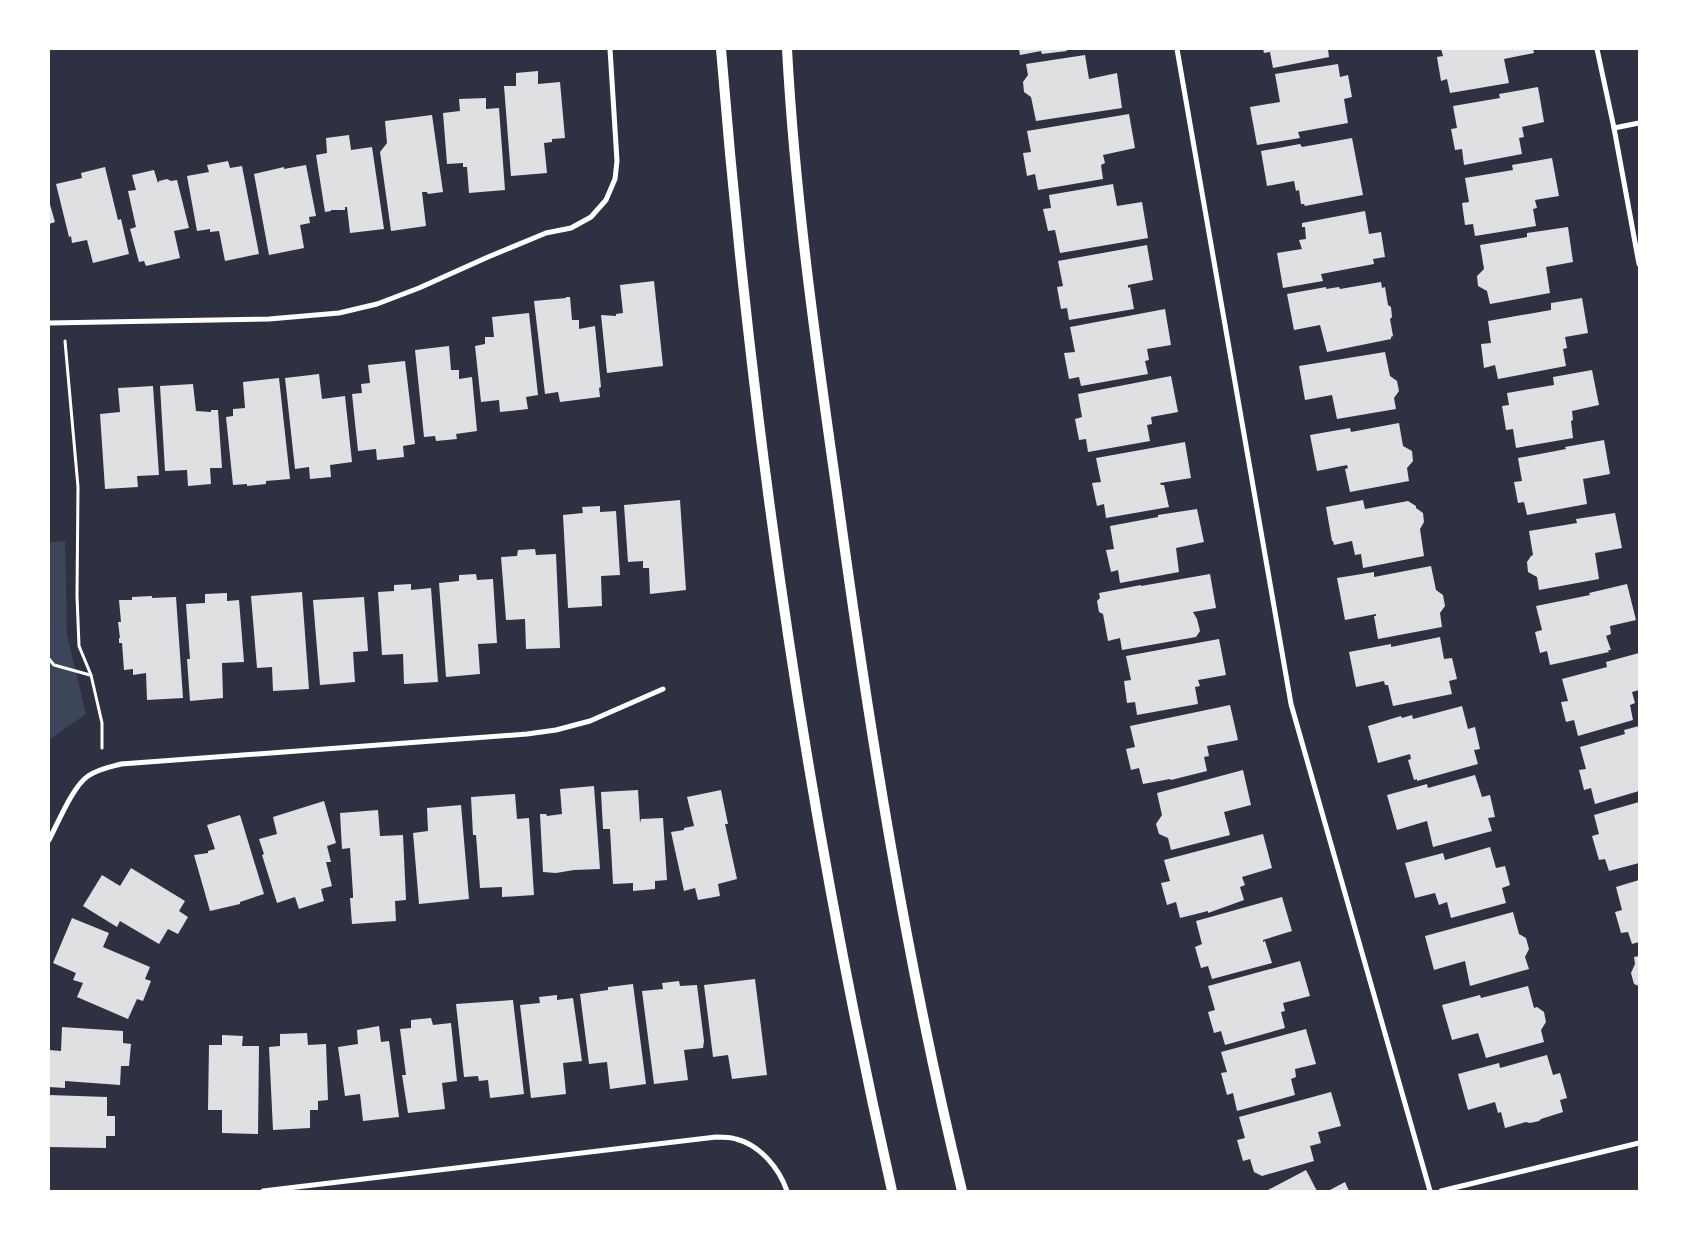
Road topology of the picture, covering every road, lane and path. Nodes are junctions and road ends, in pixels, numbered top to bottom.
1 (610, 49) edge
2 (721, 49) edge
3 (787, 49) edge
4 (1177, 49) edge
5 (1597, 49) edge
6 (1639, 123) edge
7 (1614, 128) junction
8 (1639, 264) edge
9 (49, 323) edge
10 (63, 323) junction
11 (49, 659) edge
12 (90, 675) junction
13 (663, 688) dead end
14 (102, 768) junction
15 (49, 840) edge
16 (1639, 1143) edge
17 (263, 1191) edge
18 (787, 1191) edge
19 (892, 1191) edge
20 (962, 1191) edge
21 (1430, 1191) edge
22 (1441, 1191) edge

1 - 10 street
2 - 19 main road
3 - 20 main road
4 - 21 street
5 - 7 street
6 - 7 street
7 - 8 street
9 - 10 street
10 - 12 path
11 - 12 path
12 - 14 path
13 - 14 street
14 - 15 street
16 - 22 street
17 - 18 street

